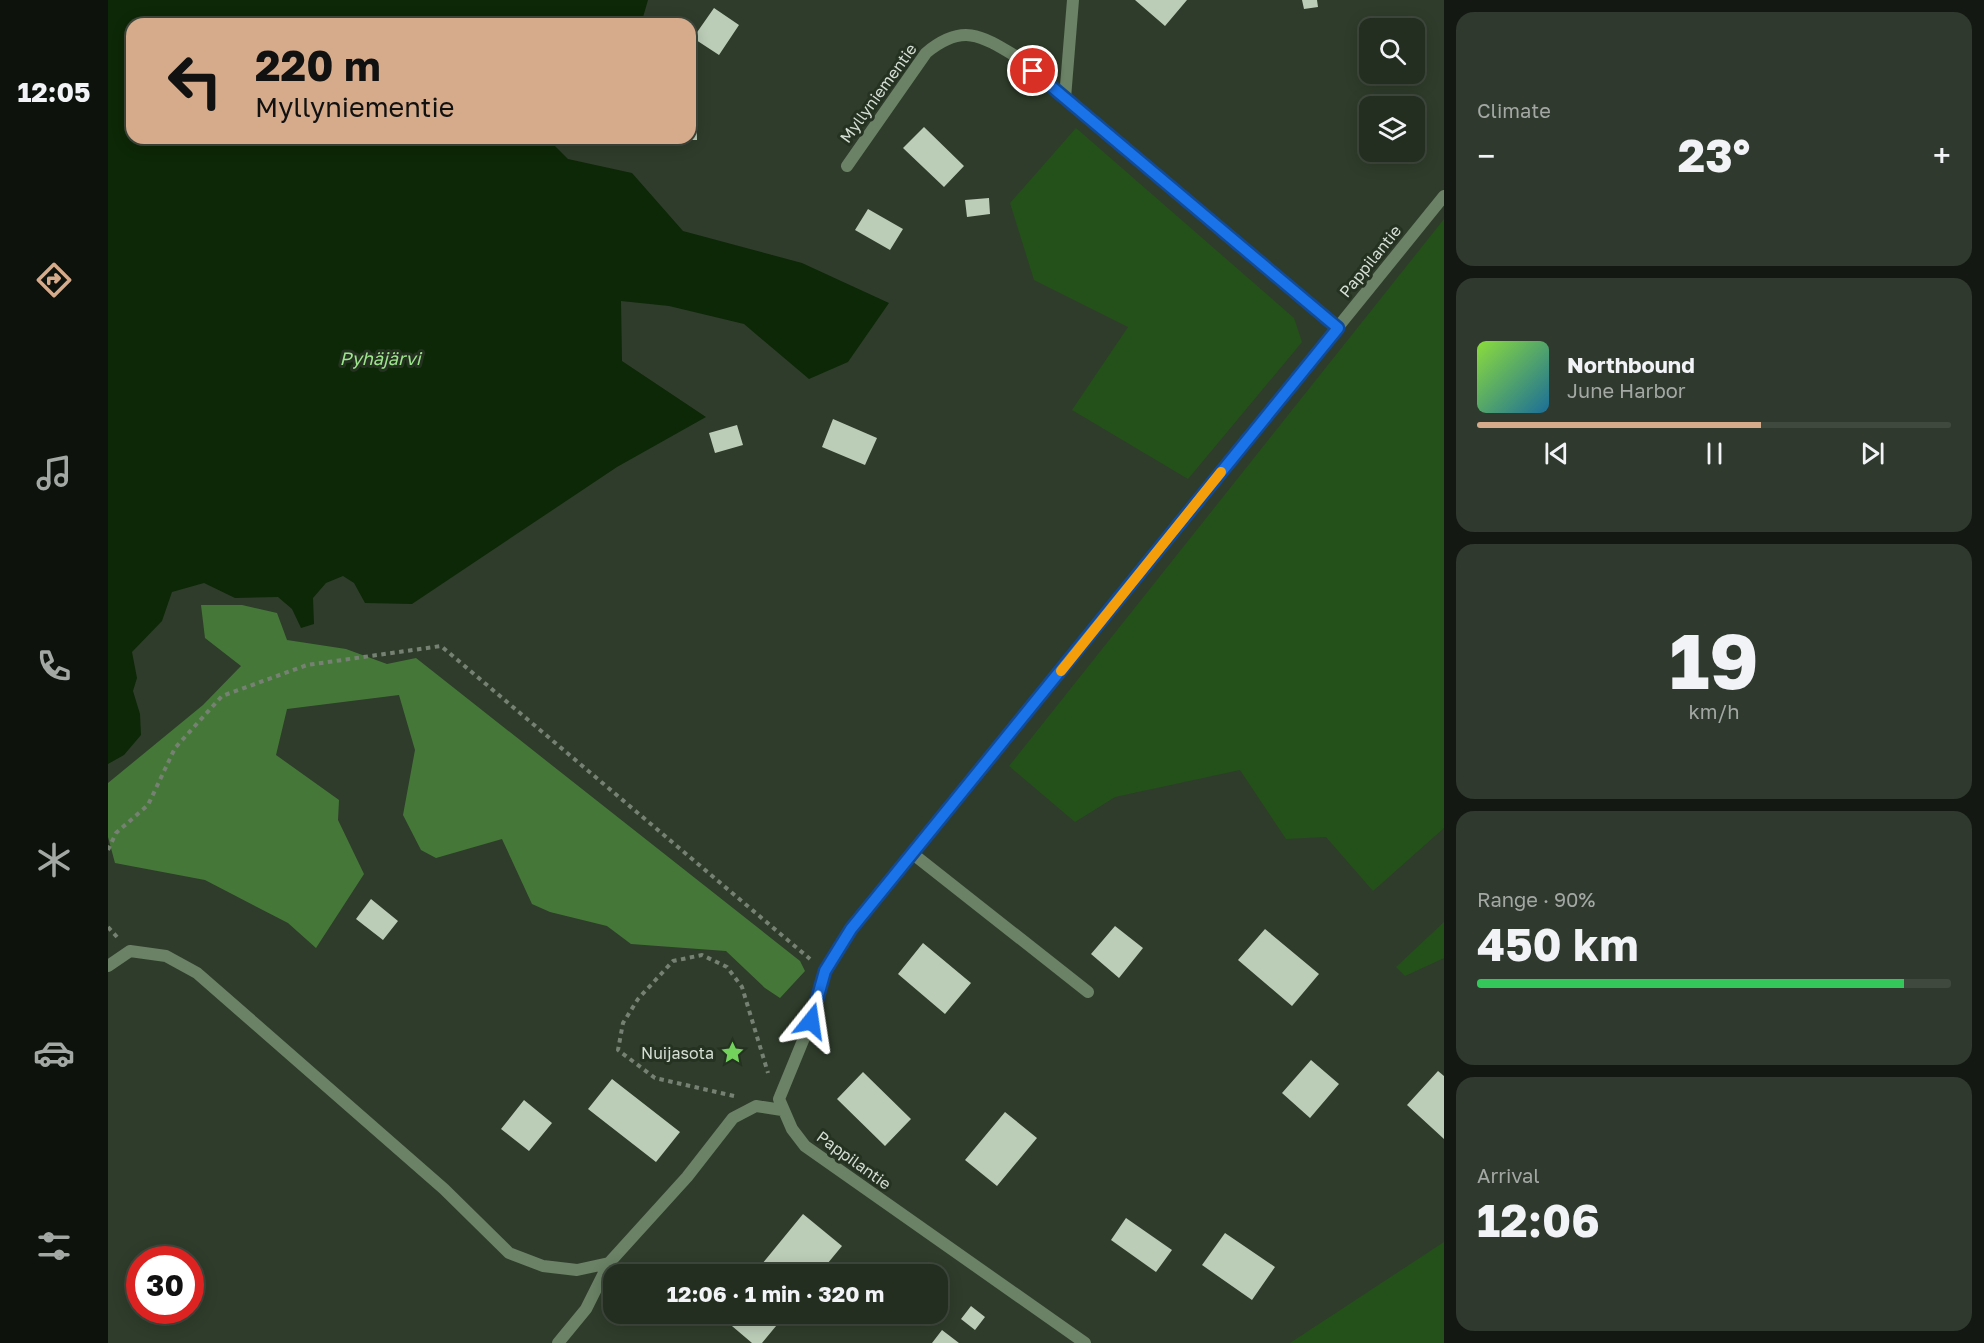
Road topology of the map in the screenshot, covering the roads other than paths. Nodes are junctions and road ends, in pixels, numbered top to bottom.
1 (1073, 0) edge
2 (1065, 98) junction
3 (847, 166) dead end
4 (1444, 196) edge
5 (1338, 328) junction
6 (913, 854) junction
7 (108, 966) edge
8 (1088, 992) dead end
9 (780, 1105) junction
10 (609, 1263) junction
11 (558, 1343) edge
12 (1085, 1343) edge

1 - 2 street
2 - 3 street, Myllyniementie
2 - 5 street, Myllyniementie
4 - 5 street, Pappilantie
5 - 6 street, Pappilantie
6 - 8 street
6 - 9 street, Pappilantie
7 - 10 street
9 - 10 street
9 - 12 street, Pappilantie
10 - 11 street

